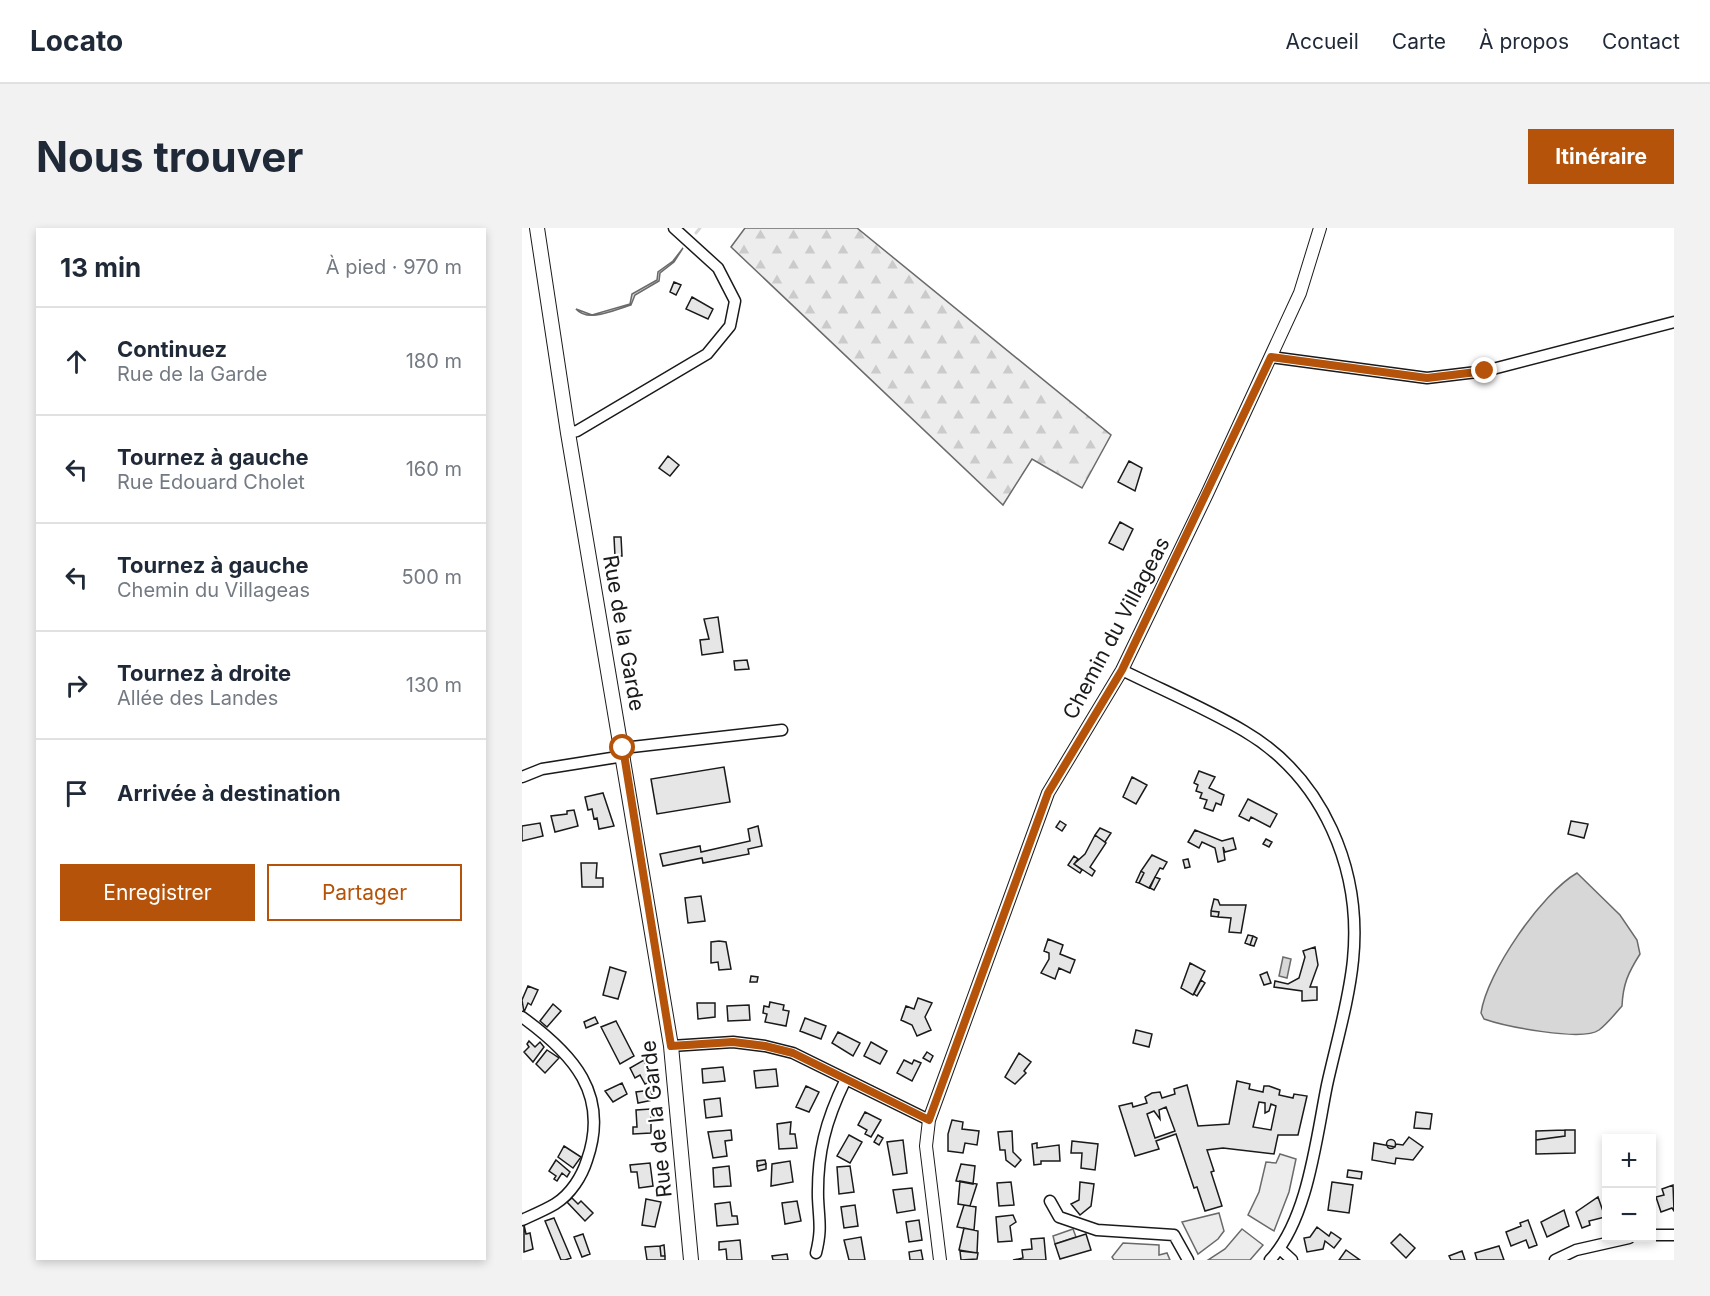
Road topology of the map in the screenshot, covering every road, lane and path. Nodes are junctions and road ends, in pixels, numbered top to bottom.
1 (537, 228) edge
2 (674, 228) edge
3 (1320, 228) edge
4 (1674, 322) edge
5 (1271, 357) junction
6 (567, 433) junction
7 (1122, 670) junction
8 (782, 729) dead end
9 (623, 752) junction
10 (522, 777) edge
11 (522, 1017) edge
12 (671, 1046) junction
13 (845, 1081) junction
14 (929, 1120) junction
15 (1050, 1201) dead end
16 (522, 1220) edge
17 (1656, 1235) edge
18 (1674, 1235) edge
19 (1611, 1242) edge
20 (1280, 1249) junction
21 (816, 1253) dead end
22 (692, 1260) edge
23 (940, 1260) edge
24 (1188, 1260) edge
25 (1270, 1260) edge
26 (1292, 1260) edge
27 (1555, 1260) edge

1 - 6 main road, Rue de la Garde
2 - 6 street
3 - 5 street, Chemin du Villageas
4 - 5 street
5 - 7 street, Chemin du Villageas
6 - 9 main road, Rue de la Garde
7 - 14 street, Chemin du Villageas
7 - 20 street
8 - 9 street
9 - 10 street
9 - 12 main road, Rue de la Garde
11 - 16 street
12 - 13 street
12 - 22 main road, Rue de la Garde
13 - 14 street
13 - 21 street
14 - 23 street, Chemin du Villageas
15 - 24 street
17 - 18 street
19 - 27 street
20 - 25 street
20 - 26 street

